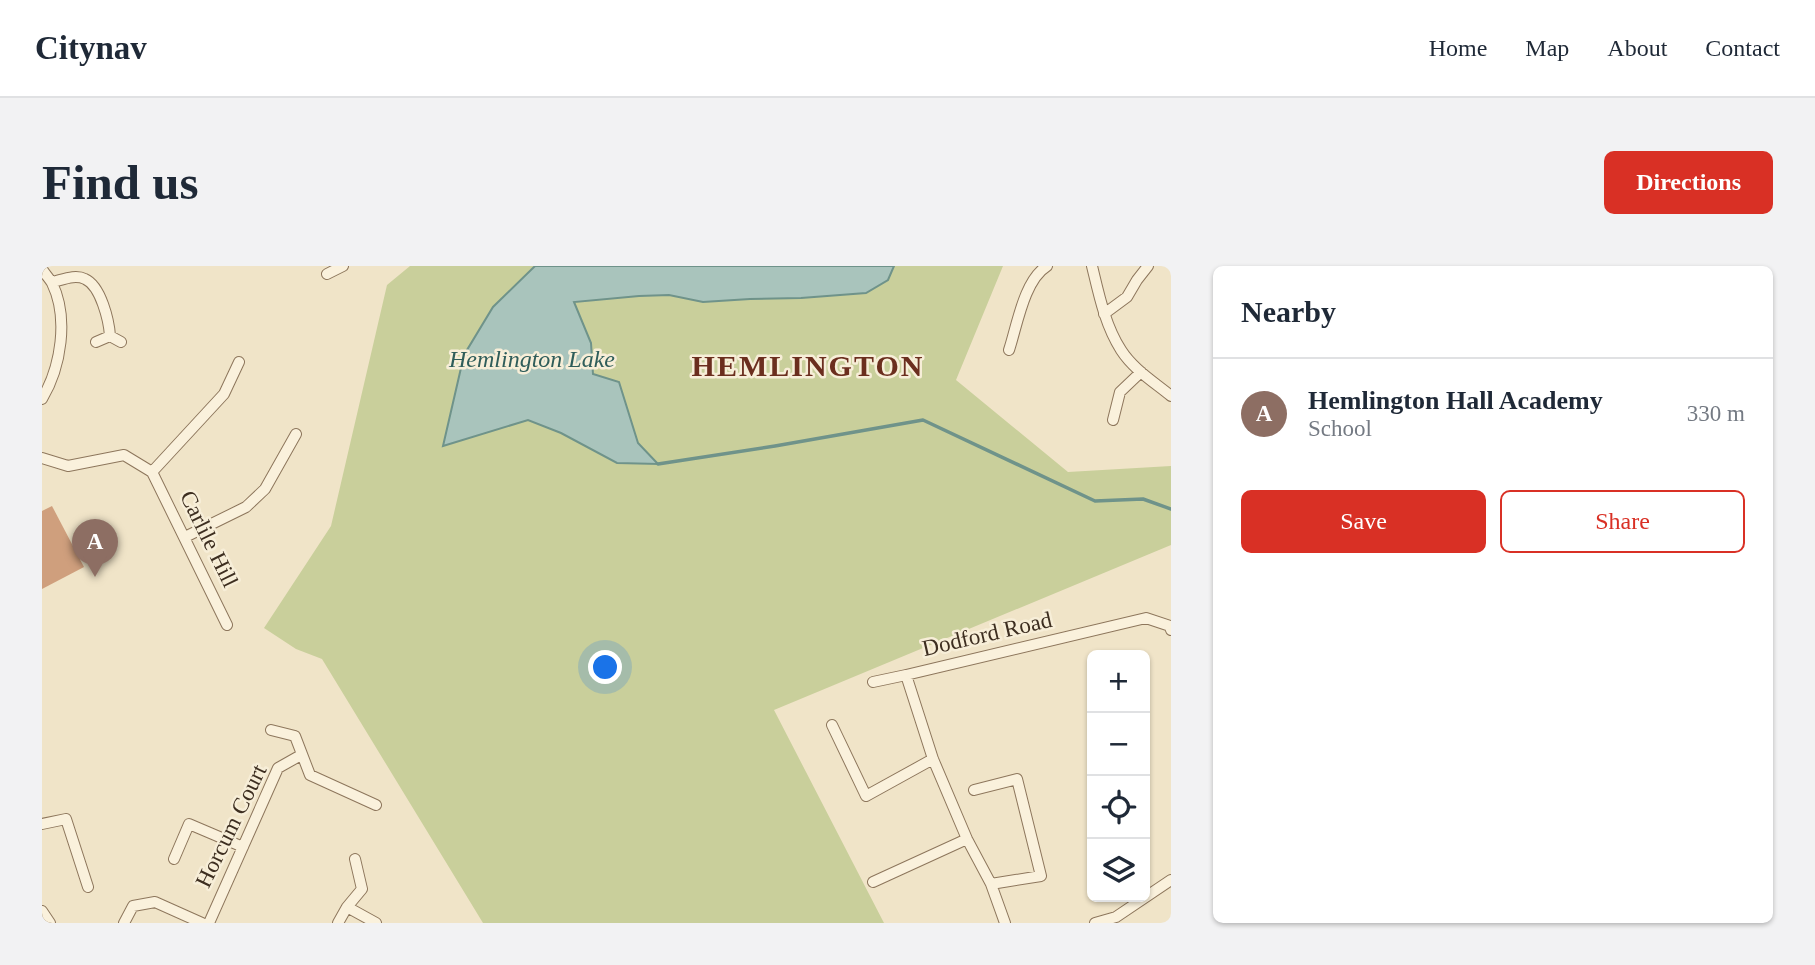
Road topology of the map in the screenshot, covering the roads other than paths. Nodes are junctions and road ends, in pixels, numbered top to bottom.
1 (343, 266) edge
2 (1047, 266) edge
3 (1092, 266) edge
4 (1148, 266) edge
5 (42, 270) edge
6 (327, 274) dead end
7 (52, 282) junction
8 (1104, 314) junction
9 (110, 336) junction
10 (96, 342) dead end
11 (121, 342) dead end
12 (1009, 350) dead end
13 (239, 362) dead end
14 (1141, 372) junction
15 (1171, 396) edge
16 (42, 399) edge
17 (1113, 420) dead end
18 (296, 434) dead end
19 (42, 458) edge
20 (152, 472) junction
21 (185, 537) junction
22 (227, 625) dead end
23 (1171, 627) edge
24 (906, 675) junction
25 (873, 682) dead end
26 (832, 725) dead end
27 (271, 730) dead end
28 (301, 755) junction
29 (933, 759) junction
30 (974, 790) dead end
31 (376, 805) dead end
32 (42, 824) edge
33 (967, 839) junction
34 (243, 846) junction
35 (174, 859) dead end
36 (355, 859) dead end
37 (1171, 880) edge
38 (873, 882) dead end
39 (991, 884) junction
40 (88, 887) dead end
41 (347, 907) junction
42 (42, 911) edge
43 (50, 923) edge
44 (124, 923) edge
45 (202, 923) edge
46 (209, 923) edge
47 (338, 923) edge
48 (376, 923) edge
49 (1005, 923) edge
50 (1095, 923) edge

1 - 6 street
2 - 12 street
3 - 8 street
4 - 8 street
5 - 7 street
7 - 9 street
7 - 16 street
8 - 14 street
9 - 10 street
9 - 11 street
13 - 20 street
14 - 15 street
14 - 17 street
18 - 21 street
19 - 20 street
20 - 21 street, Carlile Hill
21 - 22 street, Carlile Hill
23 - 24 street, Dodford Road
24 - 25 street
24 - 29 street, Dodford Road
26 - 29 street
27 - 28 street
28 - 31 street
28 - 34 street, Horcum Court
29 - 33 street, Dodford Road
30 - 39 street
32 - 40 street
33 - 38 street
33 - 39 street, Dodford Road
34 - 35 street
34 - 46 street, Horcum Court
36 - 41 street
37 - 50 street
39 - 49 street, Dodford Road
41 - 47 street
41 - 48 street
42 - 43 street
44 - 45 street

